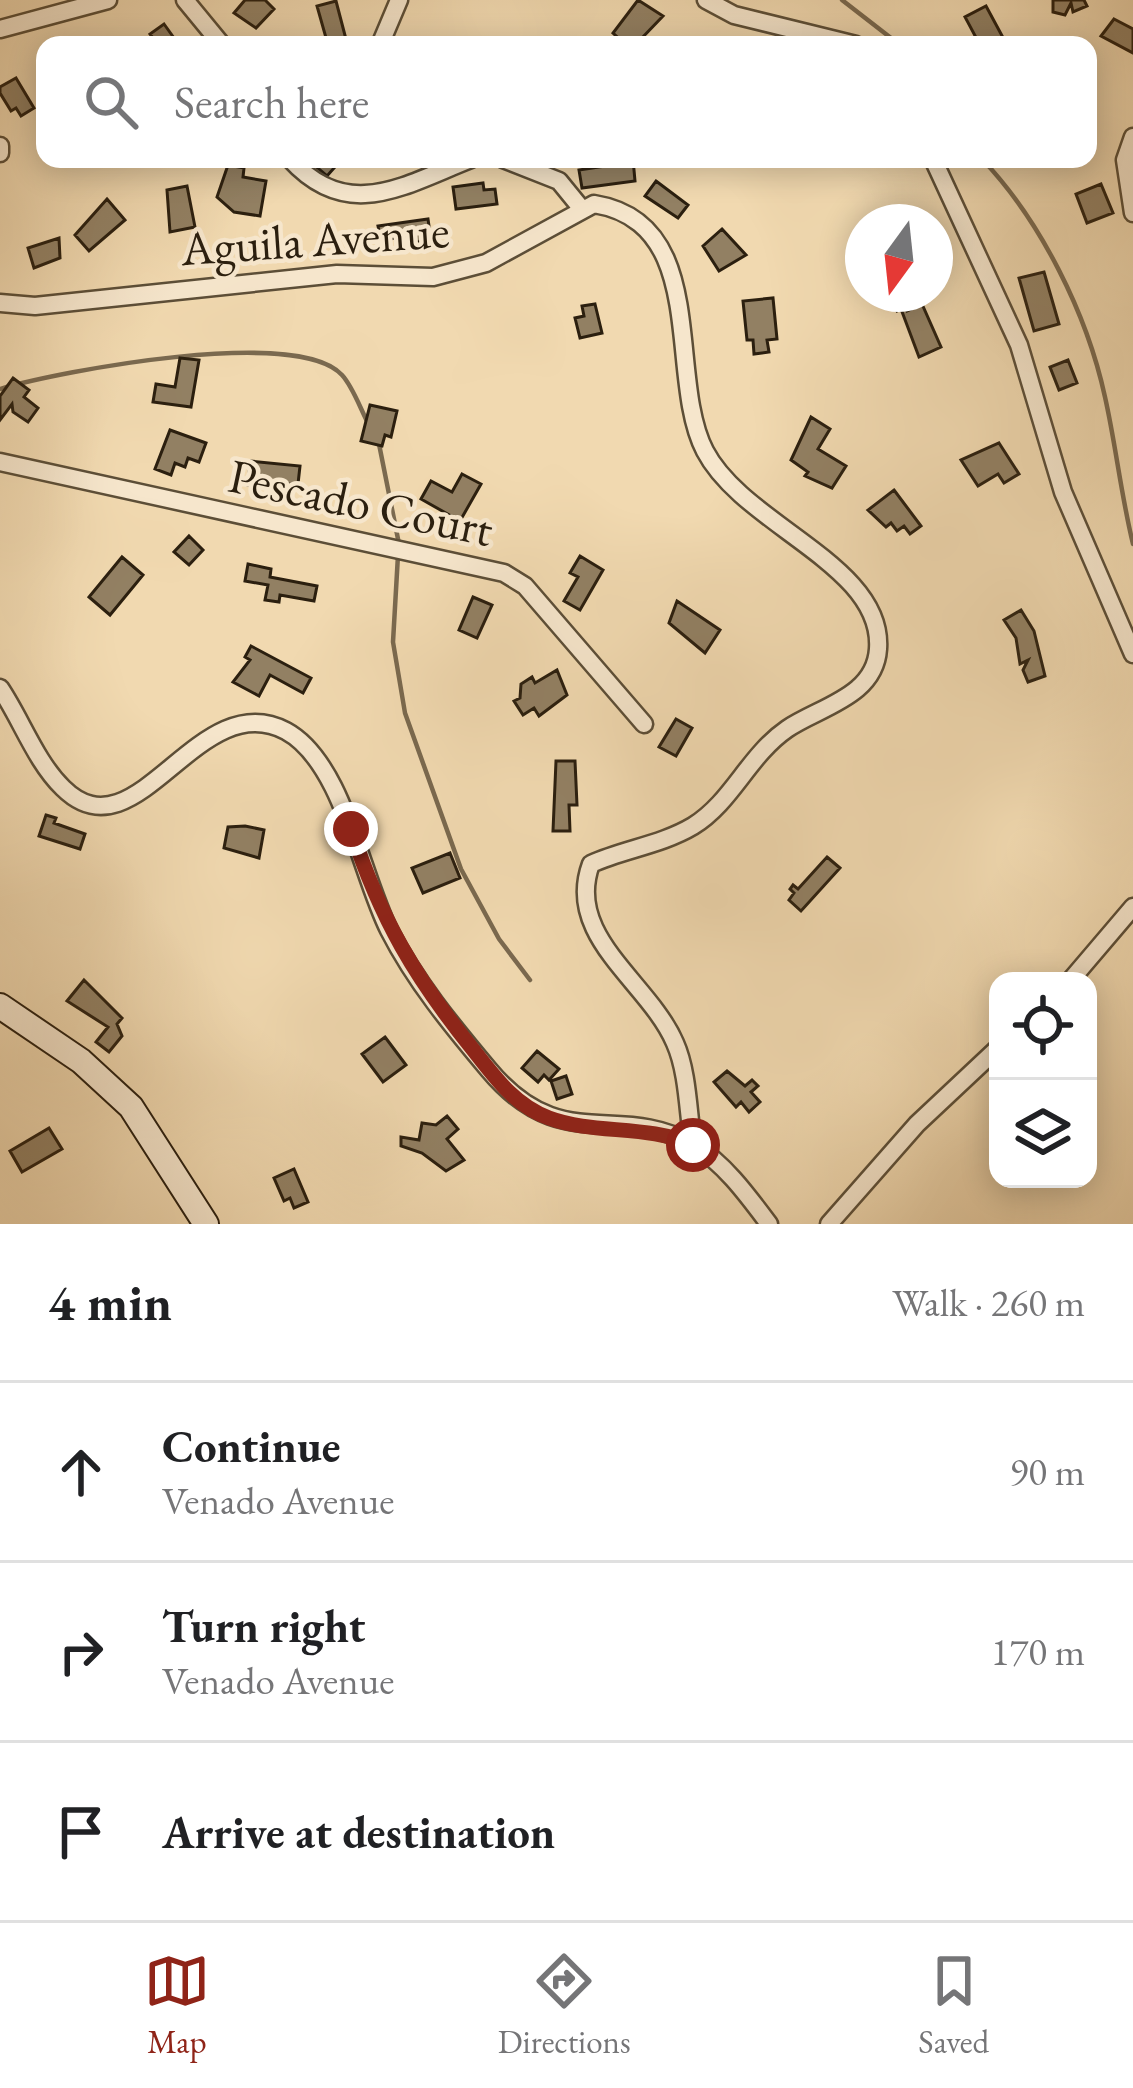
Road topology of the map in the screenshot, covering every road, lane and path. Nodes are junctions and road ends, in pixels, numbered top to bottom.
1 (107, 0) edge
2 (184, 0) edge
3 (399, 0) edge
4 (706, 0) edge
5 (0, 29) edge
6 (214, 36) edge
7 (384, 36) edge
8 (819, 36) edge
9 (1133, 137) edge
10 (301, 168) edge
11 (450, 168) edge
12 (526, 168) edge
13 (937, 168) edge
14 (581, 208) junction
15 (1133, 213) edge
16 (0, 303) edge
17 (0, 462) edge
18 (1133, 654) edge
19 (0, 688) edge
20 (644, 724) dead end
21 (1133, 907) edge
22 (1078, 972) edge
23 (0, 1006) edge
24 (989, 1056) edge
25 (693, 1145) junction
26 (206, 1224) edge
27 (769, 1224) edge
28 (829, 1224) edge

1 - 5 street
2 - 6 street
3 - 7 street
4 - 8 street
9 - 15 street
10 - 11 street
12 - 14 street
13 - 18 street
14 - 16 street, Aguila Avenue
14 - 25 street
17 - 20 street, Pescado Court
19 - 25 street
21 - 22 street
23 - 26 street
24 - 28 street
25 - 27 street

